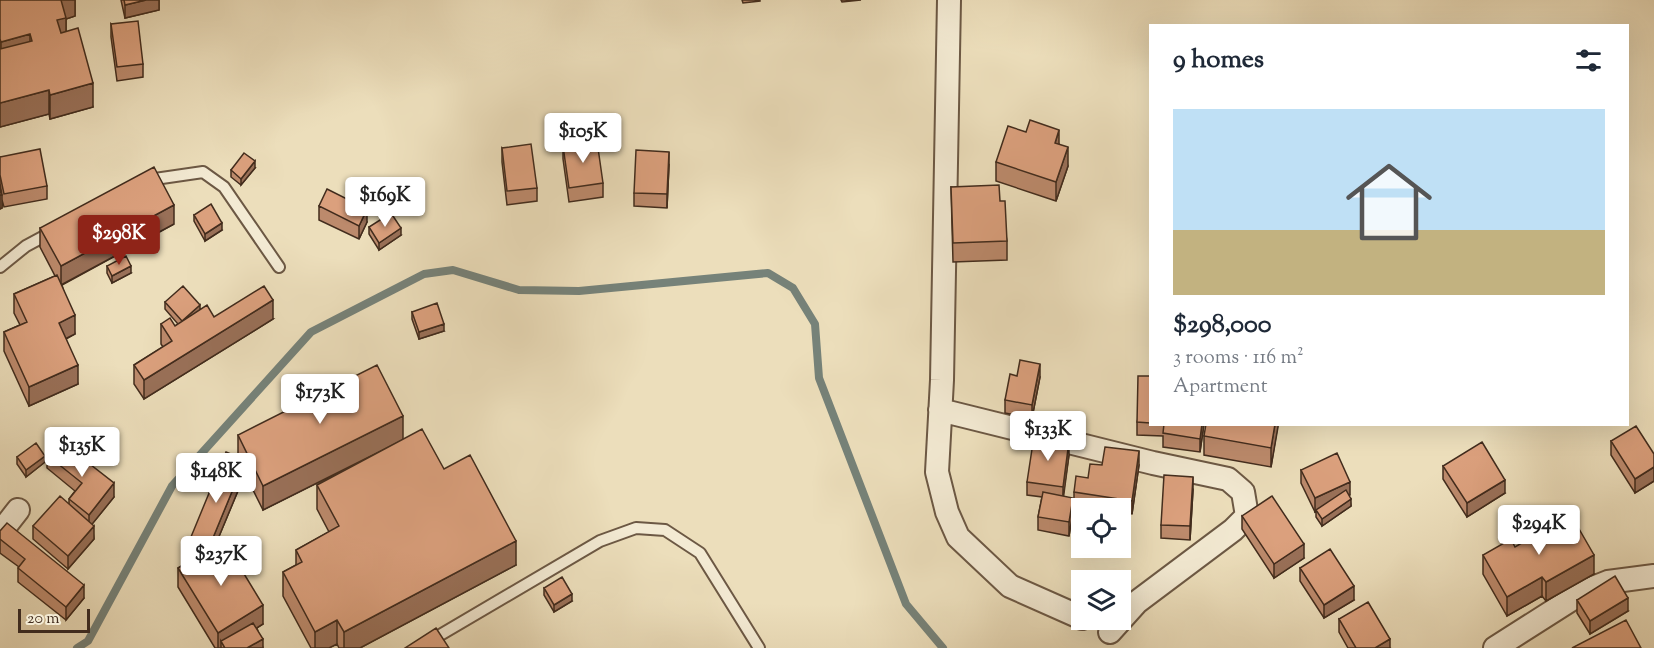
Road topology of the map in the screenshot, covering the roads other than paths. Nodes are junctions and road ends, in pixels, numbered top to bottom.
1 (949, 0) edge
2 (140, 185) edge
3 (68, 224) edge
4 (0, 267) edge
5 (279, 267) dead end
6 (940, 410) junction
7 (18, 510) dead end
8 (0, 533) edge
9 (1654, 576) edge
10 (1071, 614) edge
11 (1101, 630) edge
12 (1117, 640) edge
13 (418, 648) edge
14 (759, 648) edge
15 (1495, 648) edge

1 - 6 street
2 - 5 lane
3 - 4 lane
6 - 10 street
6 - 12 street
7 - 8 street
9 - 15 street
11 - 12 street
13 - 14 lane

